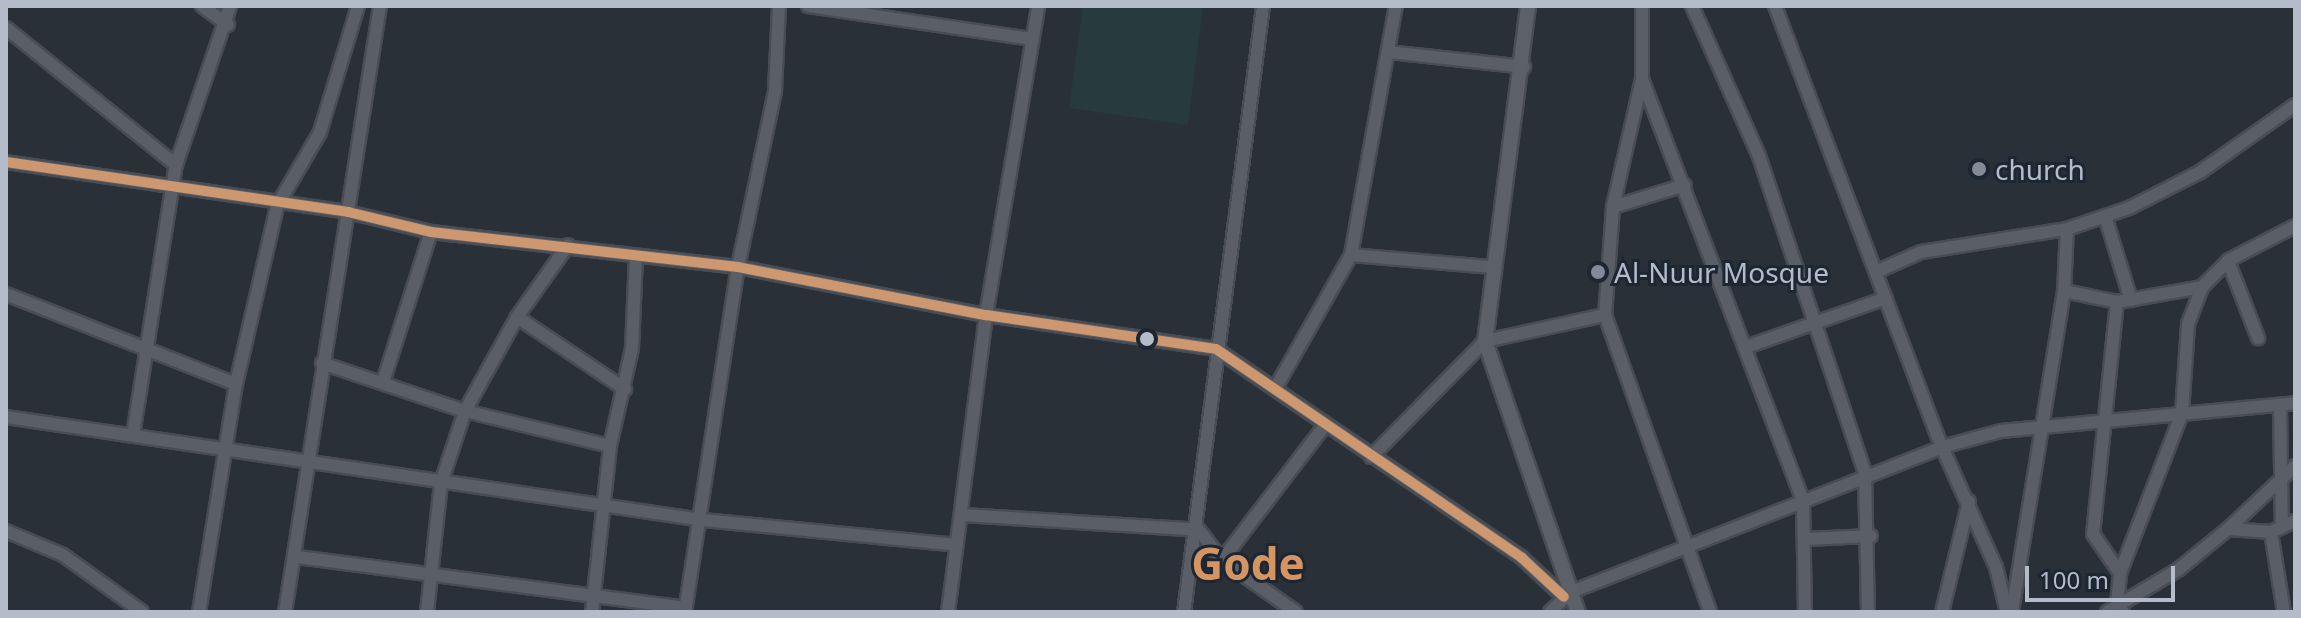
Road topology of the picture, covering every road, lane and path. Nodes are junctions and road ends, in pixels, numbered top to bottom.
1 (202, 6) edge
2 (230, 6) edge
3 (358, 6) edge
4 (380, 6) edge
5 (779, 6) edge
6 (808, 6) edge
7 (1038, 6) edge
8 (1263, 6) edge
9 (1396, 6) edge
10 (1528, 6) edge
11 (1642, 6) edge
12 (1692, 6) edge
13 (1775, 6) edge
14 (228, 25) junction
15 (6, 28) edge
16 (1032, 39) junction
17 (1389, 52) junction
18 (1524, 67) junction
19 (1642, 79) junction
20 (2295, 105) edge
21 (6, 162) edge
22 (176, 165) junction
23 (1685, 185) junction
24 (172, 187) junction
25 (277, 206) junction
26 (1613, 207) junction
27 (348, 212) junction
28 (2105, 216) junction
29 (2295, 226) edge
30 (2067, 229) junction
31 (431, 232) junction
32 (568, 245) junction
33 (1351, 255) junction
34 (636, 256) junction
35 (2228, 261) junction
36 (738, 267) junction
37 (1492, 267) junction
38 (1878, 271) junction
39 (2202, 287) junction
40 (2064, 291) junction
41 (6, 294) edge
42 (1886, 298) junction
43 (2124, 301) junction
44 (986, 315) junction
45 (1605, 315) junction
46 (517, 317) junction
47 (1812, 323) junction
48 (2258, 338) dead end
49 (1485, 341) junction
50 (147, 345) junction
51 (1746, 347) junction
52 (1216, 349) junction
53 (322, 363) junction
54 (384, 379) junction
55 (236, 384) junction
56 (1276, 387) junction
57 (625, 389) junction
58 (2295, 403) edge
59 (2280, 406) junction
60 (465, 411) junction
61 (2182, 413) junction
62 (6, 417) edge
63 (1326, 424) junction
64 (2100, 424) junction
65 (2039, 428) junction
66 (133, 435) junction
67 (610, 446) junction
68 (229, 447) junction
69 (1942, 447) junction
70 (1371, 457) junction
71 (306, 465) junction
72 (2295, 466) edge
73 (1865, 472) junction
74 (2279, 478) junction
75 (441, 483) junction
76 (1803, 500) junction
77 (1969, 501) junction
78 (606, 505) junction
79 (963, 515) junction
80 (703, 520) junction
81 (2295, 521) edge
82 (2228, 529) junction
83 (2277, 529) junction
84 (1199, 530) junction
85 (6, 531) edge
86 (1871, 536) junction
87 (1806, 539) junction
88 (957, 545) junction
89 (1690, 547) junction
90 (298, 557) junction
91 (1222, 560) junction
92 (2120, 573) junction
93 (429, 576) junction
94 (1568, 594) junction
95 (593, 597) junction
96 (2116, 609) edge
97 (685, 610) edge
98 (142, 612) edge
99 (199, 612) edge
100 (285, 612) edge
101 (427, 612) edge
102 (592, 612) edge
103 (948, 612) edge
104 (1184, 612) edge
105 (1296, 612) edge
106 (1550, 612) edge
107 (1578, 612) edge
108 (1710, 612) edge
109 (1805, 612) edge
110 (1868, 612) edge
111 (1942, 612) edge
112 (2010, 612) edge
113 (2284, 612) edge

1 - 14 street
2 - 14 street
3 - 25 street
4 - 27 street
5 - 36 street
6 - 16 street
7 - 16 street
8 - 52 street
9 - 17 street
10 - 18 main road
11 - 19 street
12 - 47 street
13 - 38 street
14 - 22 street
15 - 22 street
16 - 44 street
17 - 18 street
17 - 33 street
18 - 37 main road
19 - 23 street
19 - 26 street
20 - 28 street
21 - 24 street
22 - 24 street
23 - 26 street
23 - 51 street
24 - 25 street
24 - 50 street
25 - 27 street
25 - 55 street
26 - 45 street
27 - 31 street
27 - 53 street
28 - 30 street
28 - 43 street
29 - 35 street
30 - 38 street
30 - 40 street
31 - 32 street
31 - 54 street
32 - 34 street
32 - 46 street
33 - 37 street
33 - 56 street
34 - 36 street
34 - 57 street
35 - 39 street
35 - 48 street
36 - 44 street
36 - 80 street
37 - 49 main road
38 - 42 street
39 - 43 street
39 - 61 street
40 - 43 street
40 - 65 street
41 - 50 street
42 - 47 street
42 - 69 street
43 - 64 street
44 - 52 street
44 - 79 street
45 - 49 street
45 - 89 street
46 - 57 street
46 - 60 street
47 - 51 street
47 - 73 street
49 - 70 street
49 - 94 main road
50 - 55 street
50 - 66 street
51 - 76 street
52 - 56 street
52 - 84 street
53 - 54 street
53 - 71 street
54 - 60 street
55 - 68 street
56 - 63 street
57 - 67 street
58 - 59 street
59 - 61 street
59 - 74 street
60 - 67 street
60 - 75 street
61 - 64 street
61 - 92 street
62 - 66 street
63 - 70 street
63 - 91 street
64 - 65 street
64 - 92 street
65 - 69 street
65 - 112 street
66 - 68 street
67 - 78 street
68 - 71 street
68 - 99 street
69 - 73 street
69 - 77 street
70 - 94 street
71 - 75 street
71 - 90 street
72 - 74 street
73 - 76 street
73 - 86 street
74 - 82 street
74 - 83 street
75 - 78 street
75 - 93 street
76 - 87 street
76 - 89 street
77 - 111 street
77 - 112 street
78 - 80 street
78 - 95 street
79 - 84 street
79 - 88 street
80 - 88 street
80 - 97 street
81 - 83 street
82 - 83 street
82 - 96 street
83 - 113 street
84 - 91 street
84 - 104 street
85 - 98 street
86 - 87 street
86 - 110 street
87 - 109 street
88 - 103 street
89 - 94 street
89 - 108 street
90 - 93 street
90 - 100 street
91 - 105 street
92 - 96 street
93 - 95 street
93 - 101 street
94 - 106 street
94 - 107 main road
95 - 97 street
95 - 102 street

